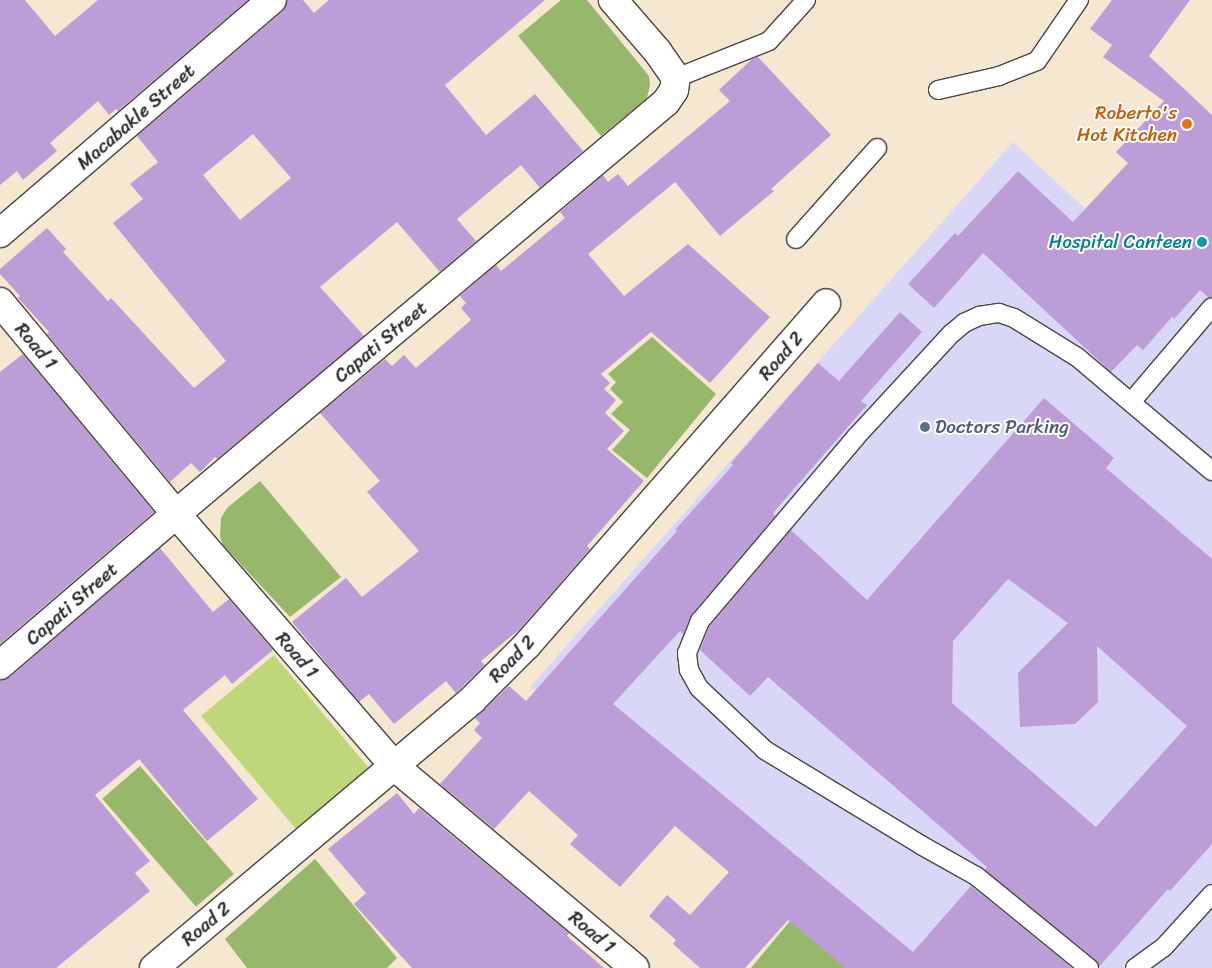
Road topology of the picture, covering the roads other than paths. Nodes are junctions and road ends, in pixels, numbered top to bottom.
1 (272, 0) edge
2 (613, 0) edge
3 (806, 0) edge
4 (1079, 0) edge
5 (676, 78) junction
6 (938, 90) dead end
7 (877, 148) dead end
8 (0, 233) edge
9 (796, 239) dead end
10 (0, 302) edge
11 (826, 304) dead end
12 (1212, 307) edge
13 (1132, 401) junction
14 (1212, 471) edge
15 (176, 514) junction
16 (0, 665) edge
17 (394, 766) junction
18 (1212, 894) edge
19 (154, 968) edge
20 (635, 968) edge
21 (1089, 968) edge
22 (1135, 968) edge

1 - 8 street, Macabakle Street
2 - 5 street
3 - 5 lane
4 - 6 lane
5 - 15 street, Capati Street
7 - 9 lane
10 - 15 street, Road 1
11 - 17 street, Road 2
12 - 13 lane
13 - 14 lane
13 - 21 lane
15 - 16 street, Capati Street
15 - 17 street, Road 1
17 - 19 street, Road 2
17 - 20 street, Road 1
18 - 22 lane

